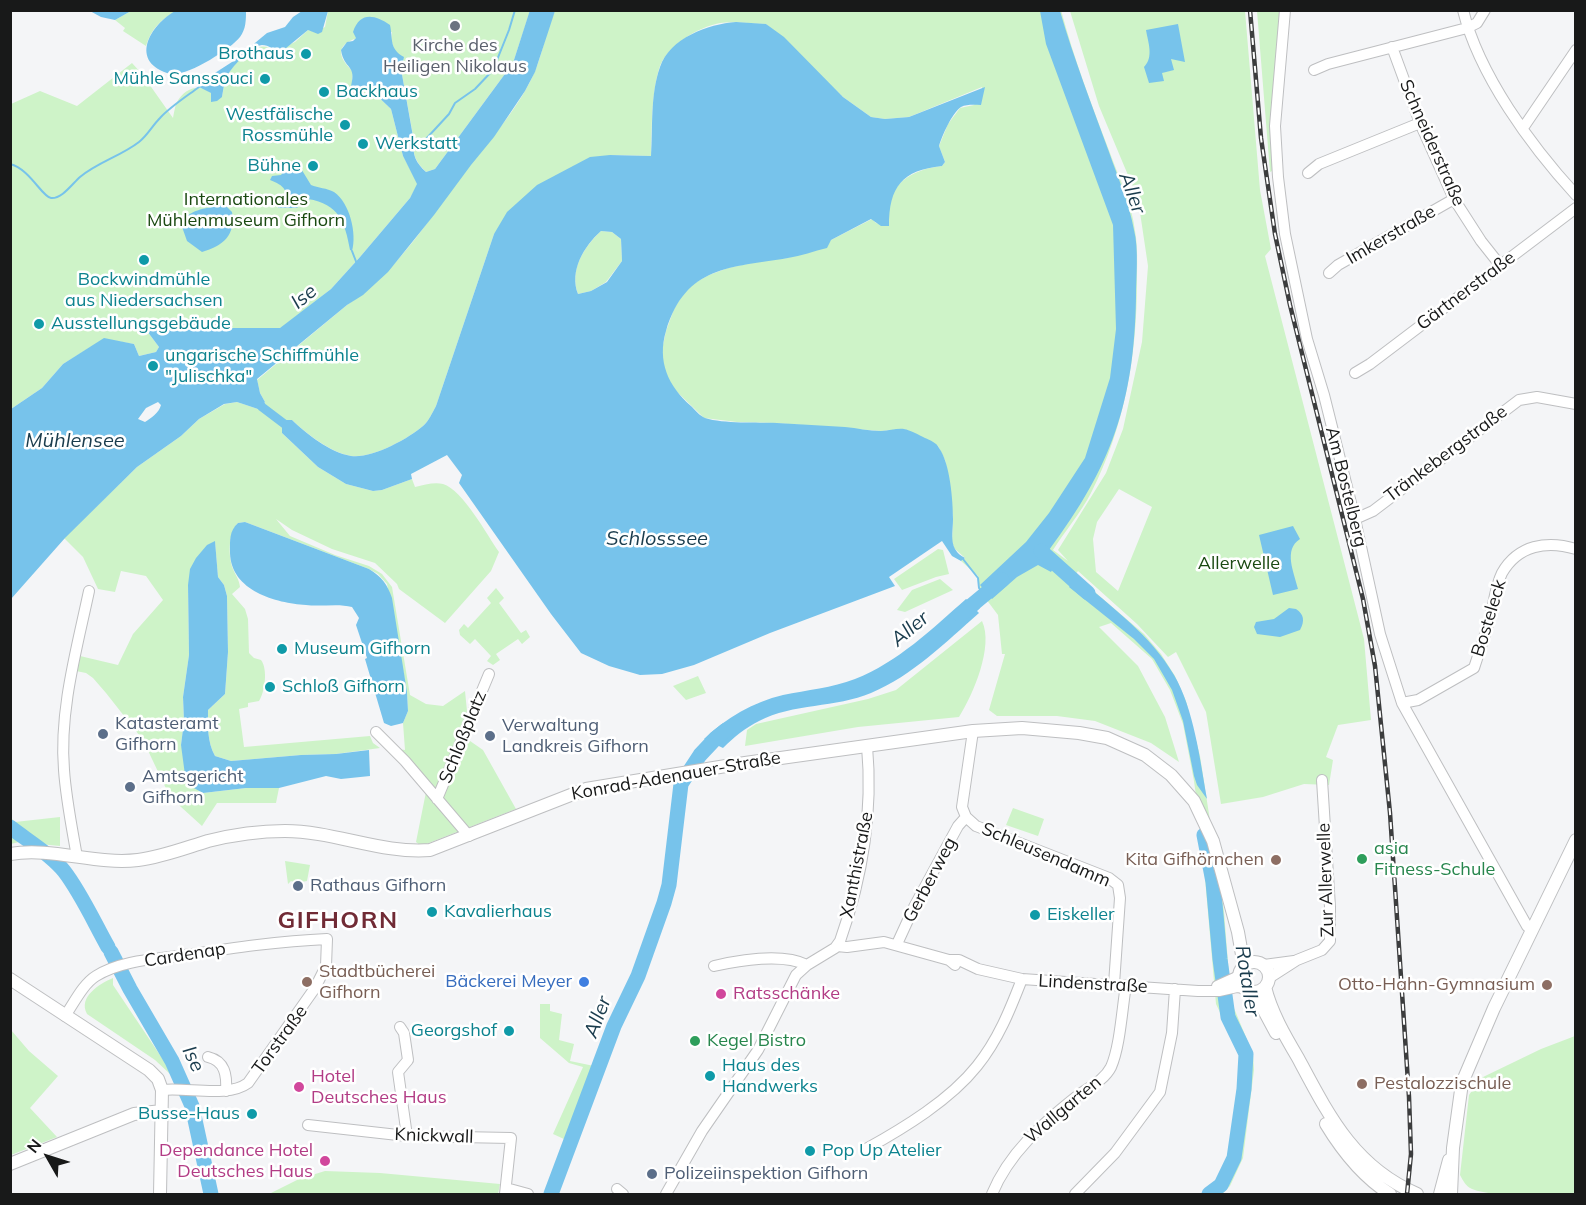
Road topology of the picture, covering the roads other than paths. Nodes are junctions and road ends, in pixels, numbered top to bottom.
1 (1286, 10) edge
2 (1463, 10) edge
3 (1485, 10) edge
4 (1467, 28) junction
5 (1392, 47) junction
6 (1575, 51) edge
7 (1314, 70) dead end
8 (1420, 123) junction
9 (1523, 128) junction
10 (1308, 173) dead end
11 (1575, 195) edge
12 (1454, 199) junction
13 (1575, 208) edge
14 (1500, 265) junction
15 (1329, 273) dead end
16 (1355, 373) dead end
17 (1575, 404) edge
18 (1355, 519) junction
19 (1575, 549) edge
20 (89, 591) dead end
21 (489, 674) dead end
22 (1402, 704) junction
23 (973, 731) junction
24 (376, 732) dead end
25 (867, 746) junction
26 (1322, 780) dead end
27 (437, 800) junction
28 (966, 817) junction
29 (469, 836) junction
30 (1575, 840) edge
31 (15, 853) edge
32 (77, 857) junction
33 (1532, 930) junction
34 (327, 939) joint
35 (897, 944) junction
36 (837, 946) junction
37 (1297, 960) junction
38 (807, 965) junction
39 (714, 966) dead end
40 (1234, 978) junction
41 (10, 979) edge
42 (1022, 979) junction
43 (1114, 984) junction
44 (1126, 985) junction
45 (1258, 986) junction
46 (1175, 989) junction
47 (65, 1016) junction
48 (400, 1027) dead end
49 (208, 1057) dead end
50 (226, 1085) junction
51 (167, 1089) junction
52 (162, 1111) junction
53 (308, 1125) dead end
54 (407, 1136) junction
55 (1453, 1148) junction
56 (866, 1149) dead end
57 (10, 1164) edge
58 (506, 1191) edge
59 (1384, 1191) edge
60 (160, 1194) edge
61 (528, 1194) edge
62 (666, 1194) edge
63 (992, 1194) edge
64 (1075, 1194) edge
65 (1418, 1194) edge
66 (1440, 1194) edge
67 (1452, 1194) edge

1 - 18 street, Am Bostelberg
2 - 4 street
3 - 4 street
4 - 5 street
4 - 9 street
5 - 7 street
5 - 8 street, Schneiderstraße
6 - 9 street
8 - 10 street
8 - 12 street, Schneiderstraße
9 - 11 street
12 - 14 street, Schneiderstraße
12 - 15 street, Imkerstraße
13 - 14 street, Gärtnerstraße
14 - 16 street, Gärtnerstraße
17 - 18 street, Tränkebergstraße
18 - 22 street, Am Bostelberg
19 - 22 street, Bosteleck
20 - 32 street
21 - 27 street, Schloßplatz
22 - 33 street, Am Bostelberg
23 - 25 street, Konrad-Adenauer-Straße
23 - 28 street, Schleusendamm
23 - 40 street, Konrad-Adenauer-Straße
24 - 27 street, Schloßplatz
25 - 29 street, Konrad-Adenauer-Straße
25 - 36 street, Xanthistraße
26 - 37 street, Zur Allerwelle
27 - 29 street, Schloßplatz
28 - 35 street, Gerberweg
28 - 43 street, Schleusendamm
29 - 32 street, Konrad-Adenauer-Straße
30 - 33 street
31 - 32 street, Konrad-Adenauer-Straße
33 - 55 street
34 - 47 street, Cardenap
34 - 50 street, Torstraße
35 - 36 street, Lindenstraße
35 - 42 street, Lindenstraße
36 - 38 street, Lindenstraße
37 - 40 street, Zur Allerwelle
37 - 45 street, Zur Allerwelle
38 - 39 street
38 - 62 street
40 - 45 street
40 - 45 street
40 - 46 street, Lindenstraße
41 - 47 street
42 - 43 street, Lindenstraße
42 - 56 street
43 - 44 street, Lindenstraße
44 - 46 street, Lindenstraße
44 - 63 street, Wallgarten
45 - 59 street
45 - 59 street
46 - 64 street
47 - 51 street
48 - 54 street
49 - 50 street, Torstraße
50 - 51 street
51 - 52 street
52 - 57 street
52 - 60 street
53 - 54 street, Knickwall
54 - 58 street, Knickwall
55 - 66 street
55 - 67 street
58 - 61 street, Knickwall
59 - 65 street

